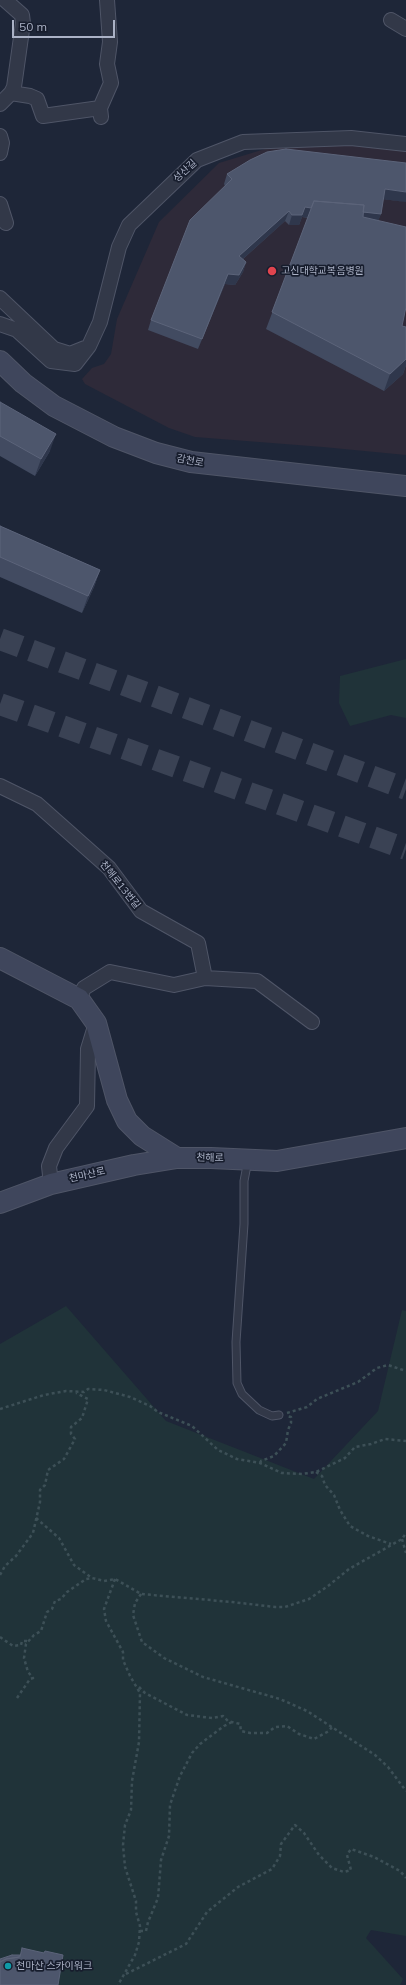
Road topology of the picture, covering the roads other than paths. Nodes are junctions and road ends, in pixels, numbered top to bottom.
1 (5, 0) edge
2 (107, 0) edge
3 (392, 20) dead end
4 (406, 29) edge
5 (11, 93) junction
6 (0, 104) edge
7 (0, 136) edge
8 (406, 144) edge
9 (0, 153) edge
10 (0, 204) edge
11 (6, 223) dead end
12 (0, 298) edge
13 (0, 324) edge
14 (89, 346) junction
15 (0, 361) edge
16 (406, 486) edge
17 (0, 786) edge
18 (0, 958) edge
19 (205, 978) junction
20 (79, 999) junction
21 (312, 1022) dead end
22 (96, 1023) junction
23 (405, 1140) edge
24 (177, 1158) junction
25 (248, 1159) junction
26 (51, 1184) junction
27 (0, 1203) edge
28 (278, 1415) road end

1 - 5 street
2 - 5 street
3 - 4 street
5 - 6 street
7 - 9 street
8 - 14 street, 성산길
10 - 11 street
12 - 14 street
13 - 14 street, 성산길
15 - 16 street, 감천로
17 - 19 street, 천해로13번길
18 - 20 street
19 - 20 street
19 - 21 street
20 - 22 street
22 - 24 street
22 - 26 street
23 - 25 street, 천해로
24 - 25 street, 천해로
24 - 26 street, 천마산로
25 - 28 lane
26 - 27 street, 천마산로

